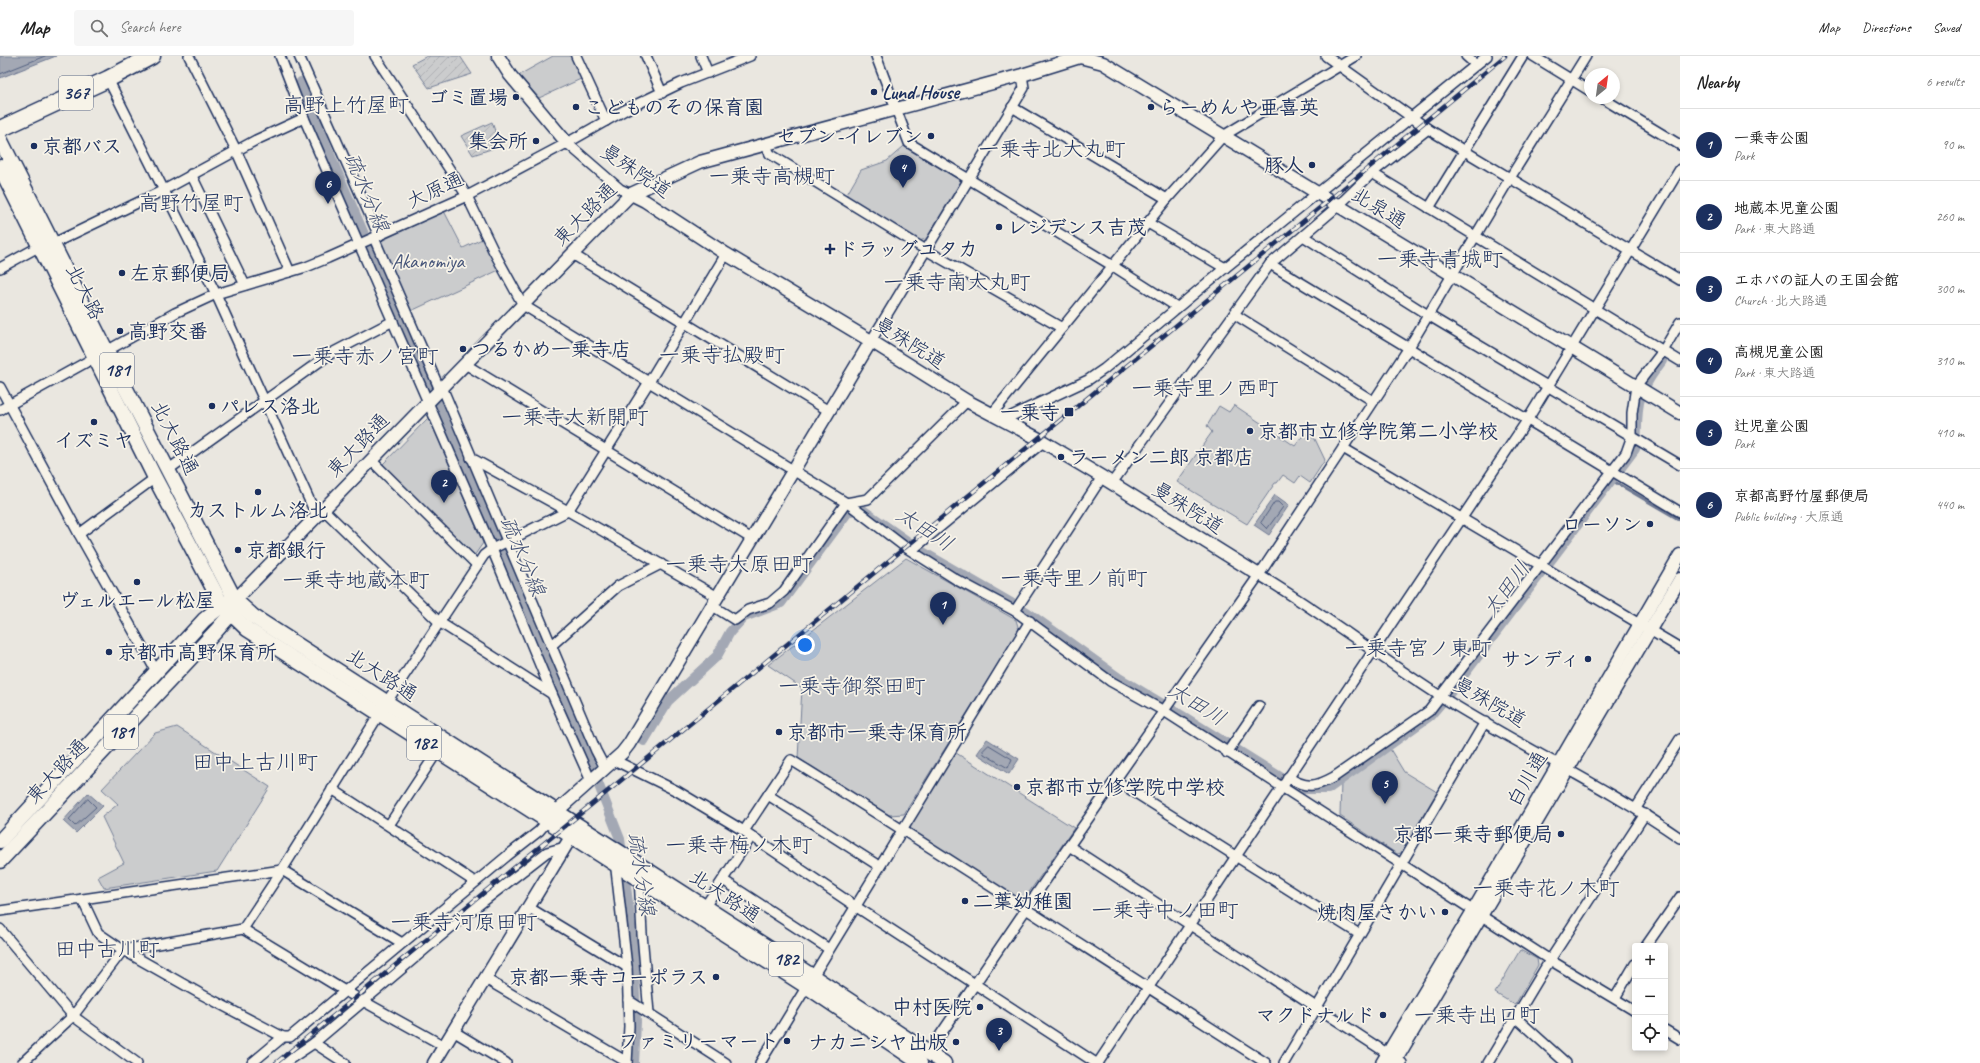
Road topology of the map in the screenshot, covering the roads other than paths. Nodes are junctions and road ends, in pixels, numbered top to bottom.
1 (152, 56) edge
2 (189, 56) edge
3 (280, 56) edge
4 (299, 56) edge
5 (375, 56) edge
6 (498, 56) edge
7 (576, 56) edge
8 (646, 56) edge
9 (700, 56) edge
10 (750, 56) edge
11 (876, 56) edge
12 (1326, 56) edge
13 (1356, 56) edge
14 (1466, 56) edge
15 (1487, 56) edge
16 (1523, 56) edge
17 (1533, 56) edge
18 (1586, 56) edge
19 (1079, 57) edge
20 (1475, 64) junction
21 (1339, 66) junction
22 (708, 73) junction
23 (1022, 75) junction
24 (108, 78) junction
25 (1572, 80) junction
26 (1584, 87) edge
27 (662, 93) junction
28 (1612, 104) edge
29 (1012, 107) junction
30 (895, 109) junction
31 (304, 118) junction
32 (1412, 118) junction
33 (606, 121) junction
34 (0, 129) edge
35 (1428, 129) junction
36 (1223, 136) junction
37 (0, 139) edge
38 (567, 143) junction
39 (765, 144) junction
40 (1680, 145) edge
41 (236, 150) junction
42 (1464, 151) junction
43 (0, 167) edge
44 (1680, 169) edge
45 (1372, 173) junction
46 (191, 174) junction
47 (1510, 178) junction
48 (969, 179) junction
49 (164, 190) junction
50 (631, 194) junction
51 (1319, 194) junction
52 (467, 196) junction
53 (1167, 200) junction
54 (1338, 206) junction
55 (1429, 208) junction
56 (1148, 223) junction
57 (1302, 236) junction
58 (1475, 236) junction
59 (370, 240) junction
60 (47, 244) junction
61 (926, 250) junction
62 (1630, 250) junction
63 (572, 254) junction
64 (726, 254) junction
65 (1270, 264) junction
66 (1112, 266) junction
67 (0, 268) edge
68 (1225, 268) junction
69 (290, 272) junction
70 (1453, 275) junction
71 (1680, 280) edge
72 (245, 285) junction
73 (216, 294) junction
74 (523, 305) junction
75 (1177, 307) junction
76 (1594, 309) junction
77 (1234, 314) junction
78 (1428, 315) junction
79 (393, 321) junction
80 (1680, 322) edge
81 (684, 323) junction
82 (1062, 328) junction
83 (871, 341) junction
84 (1571, 347) junction
85 (1408, 349) junction
86 (1663, 351) junction
87 (102, 355) junction
88 (1680, 361) edge
89 (465, 364) junction
90 (649, 382) junction
91 (1548, 386) junction
92 (0, 387) edge
93 (1641, 389) junction
94 (436, 394) junction
95 (967, 401) junction
96 (1373, 401) junction
97 (265, 402) junction
98 (10, 405) junction
99 (0, 410) edge
100 (829, 411) junction
101 (1680, 412) edge
102 (992, 414) junction
103 (1003, 420) junction
104 (1528, 420) junction
105 (1636, 439) junction
106 (1043, 442) junction
107 (1343, 448) junction
108 (606, 451) junction
109 (471, 458) junction
110 (371, 460) junction
111 (1680, 465) edge
112 (169, 469) junction
113 (792, 471) junction
114 (1615, 474) junction
115 (156, 478) junction
116 (1107, 480) junction
117 (848, 504) junction
118 (568, 511) junction
119 (1680, 512) edge
120 (320, 513) junction
121 (1462, 518) junction
122 (79, 534) junction
123 (752, 539) junction
124 (507, 541) junction
125 (915, 548) junction
126 (492, 549) junction
127 (1680, 555) edge
128 (661, 564) junction
129 (477, 565) junction
130 (1544, 567) junction
131 (1259, 575) junction
132 (1680, 579) edge
133 (235, 600) junction
134 (714, 601) junction
135 (1017, 608) junction
136 (226, 610) junction
137 (1030, 621) junction
138 (439, 622) junction
139 (1645, 628) junction
140 (551, 646) junction
141 (1680, 648) edge
142 (1374, 651) junction
143 (156, 671) junction
144 (552, 694) junction
145 (1444, 698) junction
146 (387, 702) junction
147 (1259, 706) dead end
148 (1166, 707) junction
149 (379, 714) junction
150 (1485, 722) junction
151 (1680, 740) edge
152 (441, 745) junction
153 (1230, 748) junction
154 (614, 760) junction
155 (1563, 766) junction
156 (598, 775) junction
157 (1115, 780) junction
158 (1285, 781) junction
159 (332, 789) junction
160 (768, 795) junction
161 (1636, 808) junction
162 (1645, 814) junction
163 (552, 816) junction
164 (389, 825) junction
165 (902, 828) junction
166 (748, 834) junction
167 (572, 837) junction
168 (1680, 838) edge
169 (1069, 846) junction
170 (2, 849) edge
171 (1237, 857) junction
172 (625, 864) junction
173 (1402, 864) junction
174 (879, 866) junction
175 (282, 870) junction
176 (723, 880) junction
177 (475, 882) junction
178 (1680, 897) edge
179 (82, 899) junction
180 (855, 906) junction
181 (528, 907) junction
182 (0, 910) edge
183 (1025, 910) junction
184 (702, 912) junction
185 (1478, 914) junction
186 (1190, 925) junction
187 (0, 929) edge
188 (243, 929) junction
189 (1359, 934) junction
190 (402, 943) junction
191 (1648, 943) edge
192 (829, 949) junction
193 (123, 950) junction
194 (1550, 960) junction
195 (627, 967) junction
196 (1632, 969) edge
197 (484, 978) junction
198 (809, 981) junction
199 (975, 983) junction
200 (1149, 989) junction
201 (345, 991) junction
202 (1615, 998) junction
203 (363, 1001) junction
204 (633, 1003) junction
205 (1316, 1007) junction
206 (1632, 1009) edge
207 (649, 1013) junction
208 (73, 1016) junction
209 (1515, 1017) junction
210 (453, 1031) junction
211 (1668, 1032) edge
212 (283, 1037) junction
213 (1680, 1039) edge
214 (314, 1043) junction
215 (444, 1046) junction
216 (922, 1060) edge
217 (1392, 1060) edge
218 (627, 1062) edge
219 (22, 1063) edge
220 (137, 1063) edge
221 (252, 1063) edge
222 (284, 1063) edge
223 (345, 1063) edge
224 (434, 1063) edge
225 (506, 1063) edge
226 (726, 1063) edge
227 (760, 1063) edge
228 (944, 1063) edge
229 (1097, 1063) edge
230 (1266, 1063) edge
231 (1284, 1063) edge
232 (1488, 1063) edge
233 (1566, 1063) edge

1 - 24 highway, 367
2 - 41 street
3 - 31 street
4 - 59 street
5 - 52 street
6 - 38 street, 曼殊院道
7 - 33 street
8 - 27 street
9 - 22 street
10 - 22 street, 大原通
11 - 30 street
12 - 21 street
13 - 21 street
14 - 20 street
15 - 20 street
16 - 42 street
17 - 25 street
18 - 25 street
19 - 23 street, 東大路通
19 - 36 street, 北泉通
20 - 32 street
21 - 32 street
21 - 36 street
22 - 27 street, 大原通
23 - 29 street
23 - 30 street, 東大路通
24 - 34 highway, 367
24 - 49 street
25 - 26 street
25 - 47 street
27 - 33 street, 大原通
28 - 40 street
29 - 48 street
29 - 53 street
30 - 39 street, 東大路通
30 - 48 street
31 - 41 street
31 - 59 street
32 - 35 street
32 - 51 street
33 - 38 street, 大原通
35 - 42 street
35 - 45 street
36 - 51 street, 北泉通
36 - 53 street
37 - 60 main road, 北大路通 / 181
38 - 50 street, 曼殊院道
38 - 52 street, 大原通
39 - 50 street, 東大路通
39 - 61 street
41 - 46 street
41 - 69 street
42 - 47 street
42 - 55 street
43 - 60 main road, 181
44 - 62 street
45 - 54 street
45 - 55 street
46 - 49 street
46 - 72 street
47 - 58 street
47 - 62 street
48 - 61 street
48 - 66 street
49 - 60 street
49 - 73 street
50 - 63 street, 東大路通
50 - 64 street, 曼殊院道
51 - 54 street, 北泉通
51 - 68 street
52 - 59 street, 大原通
52 - 74 street
53 - 56 street
54 - 57 street
54 - 70 street, 北泉通
55 - 58 street
56 - 66 street
56 - 68 street
57 - 65 street
57 - 78 street
58 - 70 street
58 - 76 street
59 - 69 street, 大原通
59 - 79 street
59 - 94 street
60 - 67 street
60 - 87 main road, 北大路通 / 181
61 - 82 street
61 - 83 street
62 - 71 street
62 - 76 street
63 - 74 street, 東大路通
63 - 81 street
64 - 81 street
64 - 83 street, 曼殊院道
65 - 77 street
65 - 85 street
66 - 75 street
66 - 82 street
68 - 75 street
69 - 72 street, 大原通
70 - 78 street
70 - 84 street, 北泉通
72 - 73 street, 大原通
73 - 87 street, 大原通
73 - 97 street
74 - 89 street, 東大路通
74 - 90 street
75 - 103 street
76 - 84 street
76 - 86 street
77 - 96 street
77 - 116 street
78 - 85 street
78 - 91 street
79 - 94 street
79 - 97 street
80 - 86 street
81 - 90 street
81 - 100 street
82 - 102 street
83 - 95 street, 曼殊院道
83 - 100 street
84 - 91 street
84 - 93 street, 北泉通
85 - 96 street
85 - 104 street
86 - 88 street
86 - 93 street
87 - 98 street, 大原通
87 - 112 main road, 北大路通 / 181
87 - 115 main road, 181
89 - 94 street, 東大路通
89 - 108 street
90 - 108 street
90 - 113 street
91 - 104 street
91 - 105 street
92 - 98 street
93 - 101 street, 北泉通
93 - 105 street
94 - 109 street
94 - 110 street, 東大路通
94 - 126 street
95 - 102 street, 曼殊院道
95 - 117 street
96 - 107 street
97 - 112 street
97 - 120 street
98 - 99 street, 大原通
98 - 122 street
100 - 113 street
102 - 103 street, 曼殊院道
103 - 106 street, 曼殊院道
104 - 114 street
104 - 121 street
105 - 111 street
105 - 114 street
106 - 116 street, 曼殊院道
106 - 125 street
107 - 121 street
107 - 131 street
108 - 118 street
108 - 123 street
109 - 118 street
109 - 124 street
110 - 120 street, 東大路通
110 - 129 street
112 - 133 main road, 北大路通 / 181
113 - 117 street
113 - 123 street
114 - 119 street
114 - 130 street
115 - 122 street
115 - 136 main road, 181
116 - 131 street, 曼殊院道
116 - 135 street
117 - 125 street
117 - 134 street
118 - 124 street
118 - 128 street
120 - 133 street, 東大路通
120 - 138 street
121 - 130 street
121 - 142 street
122 - 143 street
123 - 134 street
124 - 126 street
124 - 140 street
125 - 135 street
126 - 129 street
126 - 144 street
127 - 139 street, 白川通
128 - 134 street
128 - 140 street
129 - 138 street
130 - 139 street
130 - 145 street
131 - 142 street, 曼殊院道
131 - 148 street
132 - 139 street, 白川通
133 - 136 main road, 東大路通 / 181
133 - 146 main road, 北大路通 / 182
134 - 154 street
135 - 137 street
136 - 143 main road, 東大路通 / 181
136 - 149 main road, 北大路通 / 182
136 - 170 main road, 東大路通 / 181
137 - 148 street
137 - 165 street
138 - 144 street
138 - 146 street
139 - 141 street
139 - 155 street, 白川通
140 - 156 street
142 - 145 street, 曼殊院道
142 - 158 street
143 - 170 main road, 東大路通 / 181
144 - 156 street
145 - 150 street, 曼殊院道
145 - 158 street
146 - 149 street
146 - 152 main road, 北大路通 / 182
147 - 153 street
148 - 153 street
148 - 157 street
149 - 152 main road, 北大路通 / 182
149 - 159 street
150 - 155 street, 曼殊院道
150 - 173 street
151 - 161 street
152 - 163 main road, 北大路通 / 182
152 - 164 street
153 - 158 street
154 - 156 street
154 - 166 street
155 - 161 street, 曼殊院道
155 - 185 street, 白川通
156 - 163 street
157 - 169 street
157 - 171 street
158 - 171 street
158 - 173 street
159 - 164 street
159 - 175 street
160 - 165 street
160 - 166 street
160 - 174 street
161 - 162 street, 曼殊院道
162 - 168 street, 曼殊院道
162 - 194 street
163 - 167 main road, 北大路通 / 182
163 - 177 street
164 - 177 street
165 - 174 street
165 - 183 street
166 - 176 street
166 - 180 street
167 - 172 main road, 北大路通 / 182
167 - 181 street
167 - 203 street
169 - 183 street
169 - 186 street
171 - 186 street
171 - 189 street
172 - 184 main road, 北大路通 / 182
172 - 195 street
172 - 207 street
173 - 185 street
173 - 189 street
174 - 180 street
175 - 179 street
175 - 188 street
175 - 190 street
176 - 184 street
176 - 192 street
177 - 190 street
178 - 191 street
179 - 182 street
179 - 193 street
180 - 192 street
180 - 199 street
181 - 195 street
181 - 197 street
183 - 199 street
183 - 200 street
184 - 198 main road, 北大路通 / 182
185 - 194 street
185 - 217 street, 白川通
186 - 200 street
186 - 205 street
187 - 208 street
188 - 193 street
188 - 201 street
189 - 205 street
190 - 201 street
192 - 198 street
193 - 208 street
193 - 212 street
194 - 202 street
194 - 209 street
195 - 204 street
196 - 202 street
197 - 210 street
197 - 218 street
198 - 216 main road, 北大路通 / 182
198 - 227 street
199 - 216 street
199 - 229 street
200 - 229 street
200 - 230 street
201 - 203 street
201 - 212 street
202 - 206 street
203 - 214 street
203 - 215 street
204 - 207 street
204 - 218 street
205 - 217 street
205 - 231 street
207 - 226 street
208 - 219 street
208 - 220 street
209 - 232 street
209 - 233 street
210 - 215 street
210 - 225 street
211 - 213 street
212 - 221 street
214 - 222 street
214 - 223 street
215 - 224 street
216 - 228 main road, 北大路通 / 182

